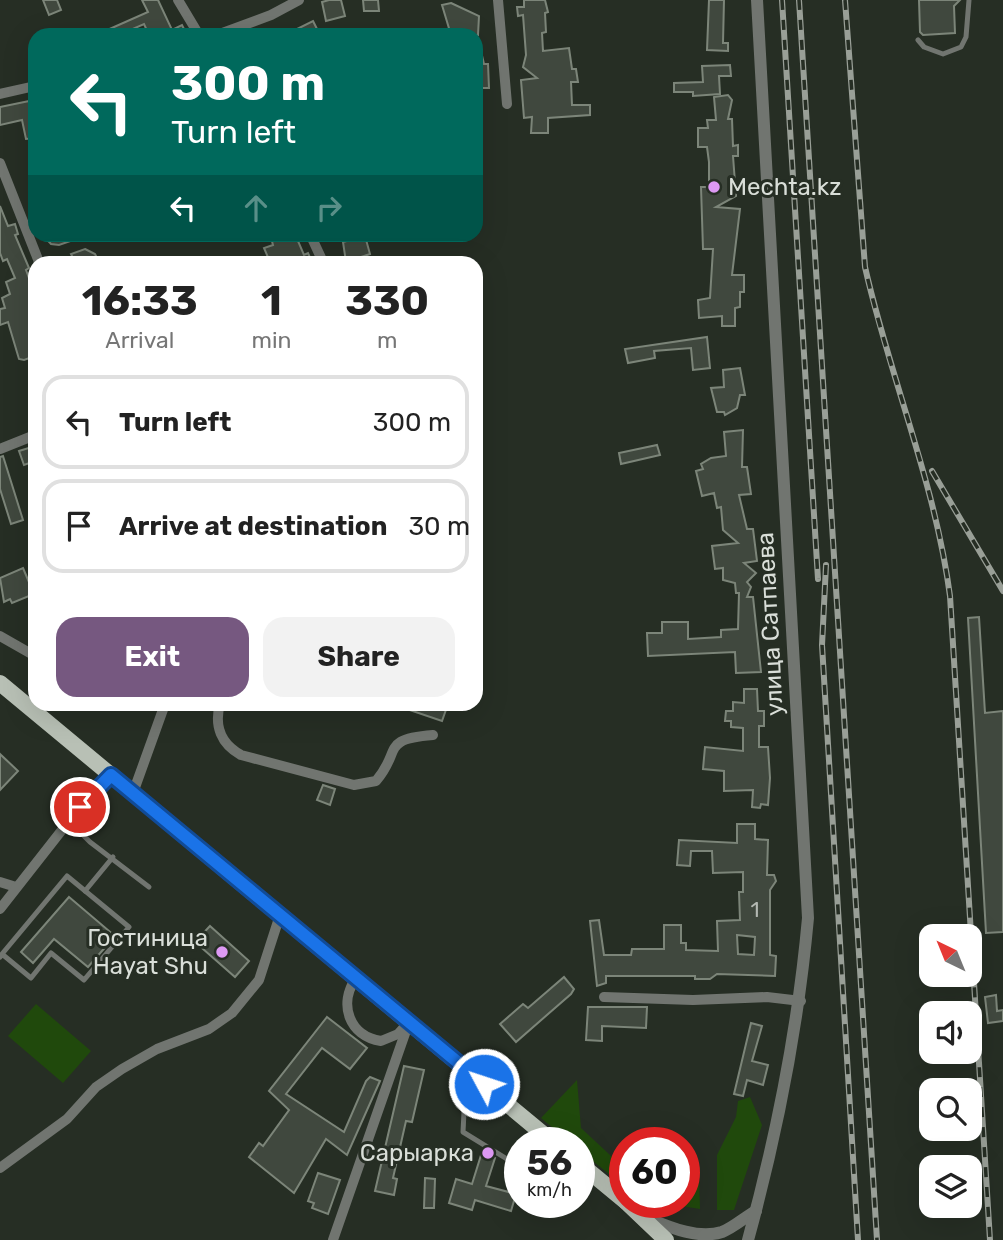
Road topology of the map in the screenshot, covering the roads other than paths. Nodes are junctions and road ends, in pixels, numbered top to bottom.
1 (178, 0) edge
2 (299, 0) edge
3 (498, 0) edge
4 (757, 0) edge
5 (969, 0) edge
6 (196, 28) edge
7 (236, 28) edge
8 (918, 40) dead end
9 (28, 88) edge
10 (0, 94) edge
11 (507, 104) dead end
12 (0, 163) edge
13 (28, 234) edge
14 (28, 438) edge
15 (0, 449) edge
16 (0, 636) edge
17 (28, 652) edge
18 (0, 682) edge
19 (28, 705) edge
20 (35, 711) edge
21 (162, 711) edge
22 (220, 711) edge
23 (433, 735) dead end
24 (111, 775) junction
25 (133, 793) junction
26 (69, 821) junction
27 (113, 857) junction
28 (0, 882) edge
29 (16, 887) junction
30 (149, 887) dead end
31 (85, 891) junction
32 (0, 909) edge
33 (280, 915) junction
34 (1, 956) edge
35 (356, 978) junction
36 (604, 997) dead end
37 (801, 1001) junction
38 (410, 1023) junction
39 (466, 1069) junction
40 (535, 1127) edge
41 (504, 1157) edge
42 (0, 1168) edge
43 (595, 1177) edge
44 (609, 1188) edge
45 (756, 1211) junction
46 (645, 1218) edge
47 (647, 1218) edge
48 (333, 1240) edge
49 (666, 1240) edge
50 (748, 1240) edge

1 - 6 street
2 - 7 street
3 - 11 street
4 - 37 street, улица Сатпаева
5 - 8 lane
9 - 10 street
12 - 13 street
14 - 15 street
16 - 17 street
18 - 19 main road
20 - 24 main road
21 - 25 street
22 - 23 street
24 - 25 main road
24 - 26 street
25 - 33 main road
26 - 27 lane
26 - 29 street
27 - 30 lane
27 - 31 lane
28 - 29 street
29 - 32 street
31 - 34 lane
31 - 34 lane
33 - 35 main road
33 - 42 street
35 - 38 main road
35 - 38 street
36 - 37 street
37 - 45 street, улица Сатпаева
38 - 39 main road
38 - 48 street
39 - 40 main road
39 - 41 lane
43 - 44 main road
45 - 47 street
45 - 50 street, улица Сатпаева
46 - 49 main road

